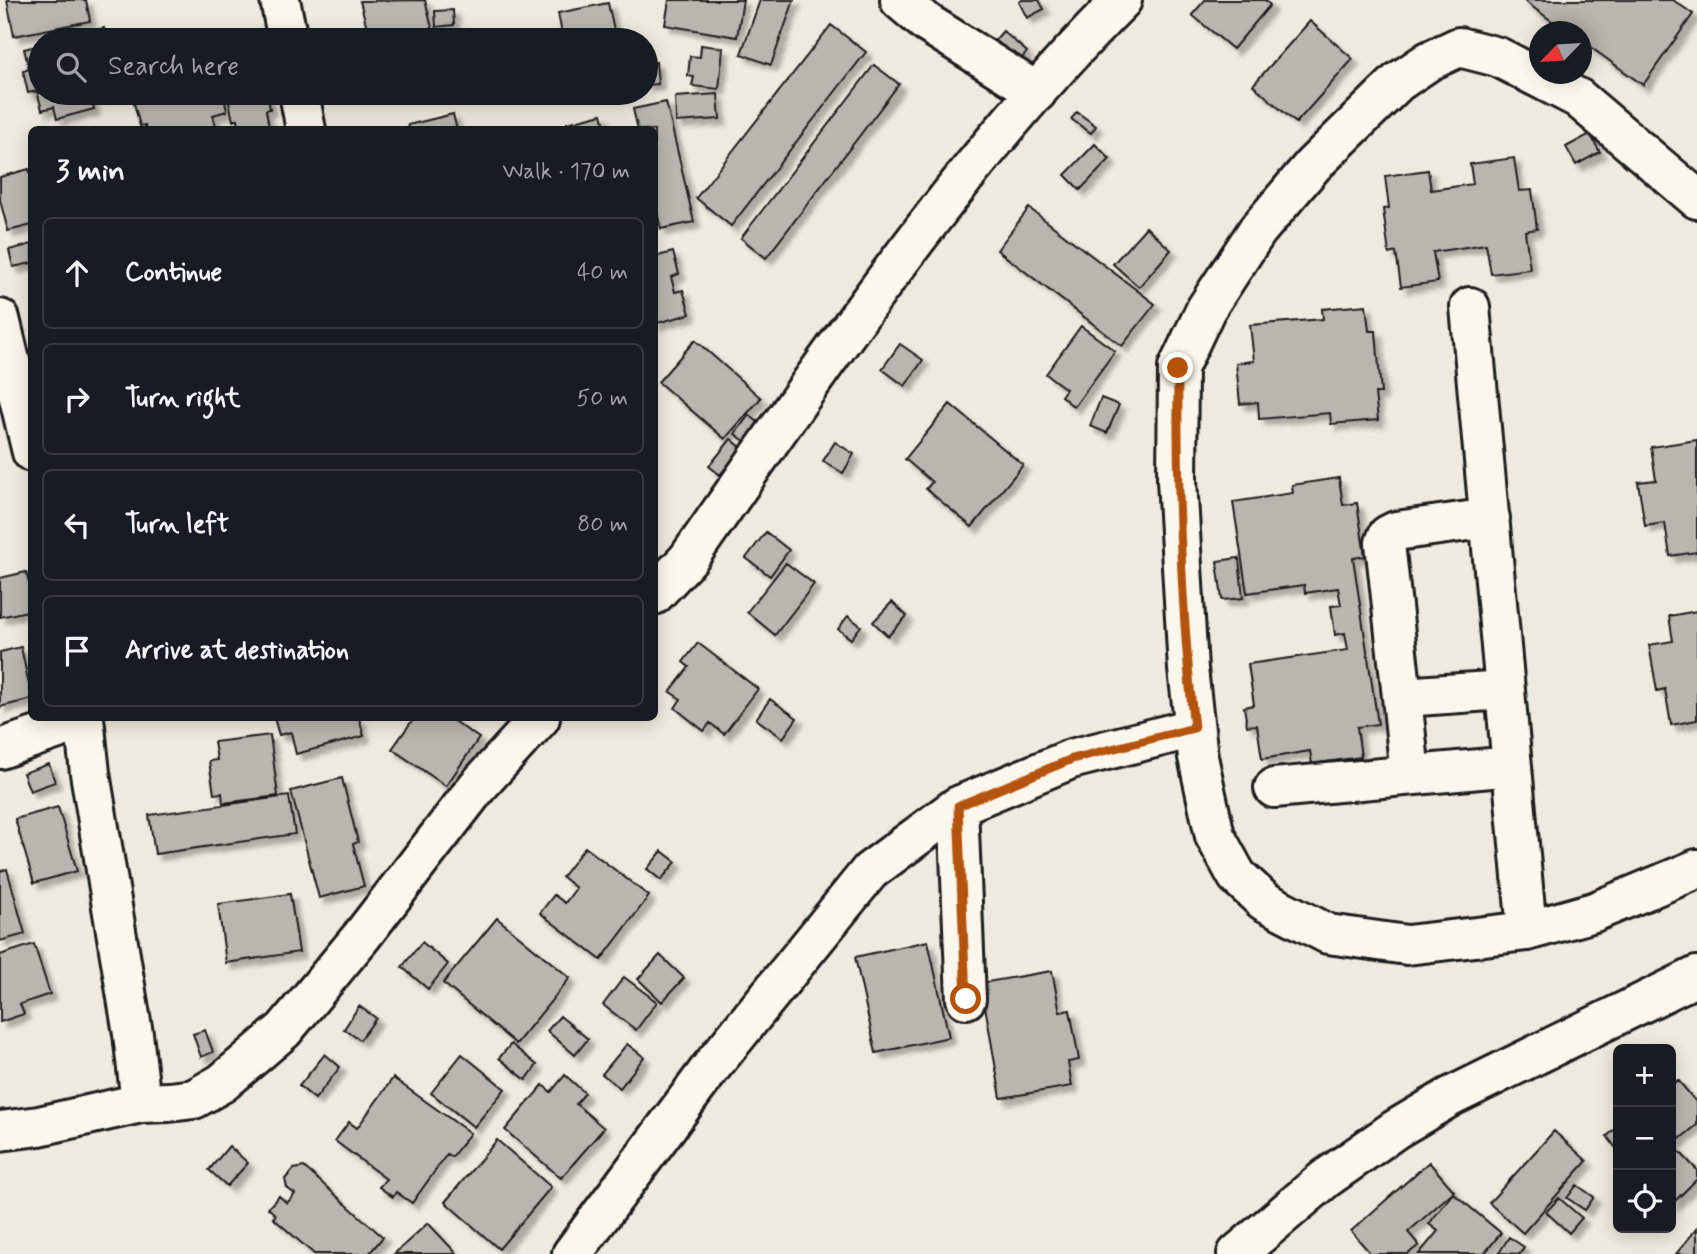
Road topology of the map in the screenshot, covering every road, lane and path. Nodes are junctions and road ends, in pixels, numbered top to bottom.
1 (280, 0) edge
2 (900, 0) edge
3 (1122, 0) edge
4 (286, 28) edge
5 (1037, 92) junction
6 (301, 105) edge
7 (305, 126) edge
8 (1697, 199) edge
9 (1470, 307) dead end
10 (0, 319) edge
11 (28, 435) edge
12 (1490, 518) junction
13 (658, 591) edge
14 (1505, 690) junction
15 (1402, 696) junction
16 (78, 721) edge
17 (84, 721) edge
18 (533, 721) edge
19 (1194, 728) junction
20 (0, 748) edge
21 (1512, 765) junction
22 (1410, 775) junction
23 (1274, 788) dead end
24 (958, 806) junction
25 (1697, 869) edge
26 (1527, 930) junction
27 (1695, 981) edge
28 (966, 999) dead end
29 (141, 1103) junction
30 (0, 1131) edge
31 (572, 1254) edge
32 (1237, 1254) edge

1 - 4 street
2 - 5 street
3 - 5 street
5 - 13 street
6 - 7 street
8 - 19 street
9 - 12 street
10 - 11 street
12 - 14 street
12 - 15 street
14 - 15 street
14 - 21 street
15 - 22 street
16 - 20 street
17 - 29 street
18 - 29 street
19 - 24 street
19 - 26 street
21 - 22 street
21 - 26 street
22 - 23 street
24 - 28 street
24 - 31 street
25 - 26 street
27 - 32 street
29 - 30 street

